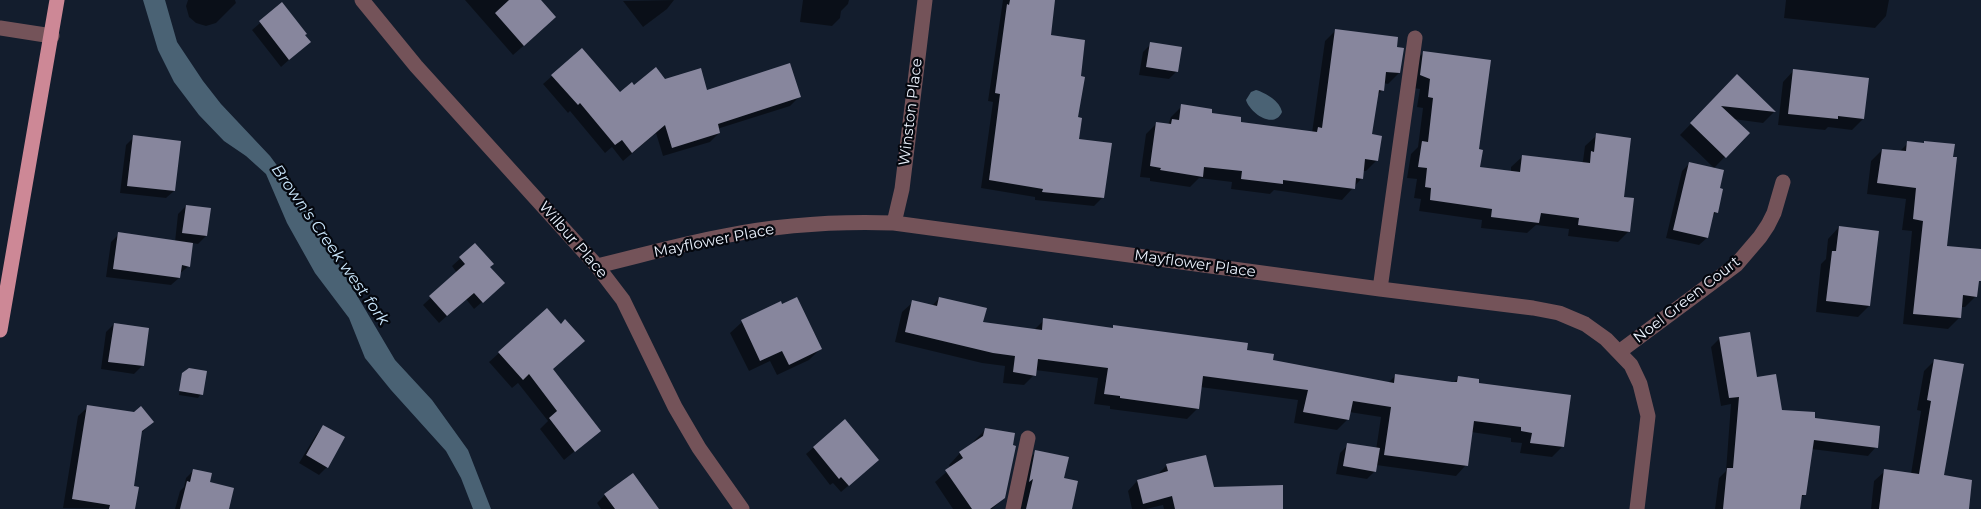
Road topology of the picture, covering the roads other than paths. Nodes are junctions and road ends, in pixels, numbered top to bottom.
1 (57, 0) edge
2 (362, 0) edge
3 (925, 0) edge
4 (0, 28) edge
5 (52, 36) junction
6 (1415, 38) dead end
7 (1783, 182) dead end
8 (894, 223) junction
9 (597, 266) junction
10 (1380, 289) junction
11 (2, 311) edge
12 (0, 330) edge
13 (1618, 352) junction
14 (1028, 438) dead end
15 (742, 509) edge
16 (1013, 509) edge
17 (1637, 509) edge

1 - 5 main road
2 - 9 street, Wilbur Place
3 - 8 street, Winston Place
4 - 5 street
5 - 11 main road
6 - 10 street
7 - 13 street, Noel Green Court
8 - 9 street, Mayflower Place
8 - 10 street, Mayflower Place
9 - 15 street, Wilbur Place
10 - 13 street, Mayflower Place
11 - 12 main road
13 - 17 street, Mayflower Place
14 - 16 street

